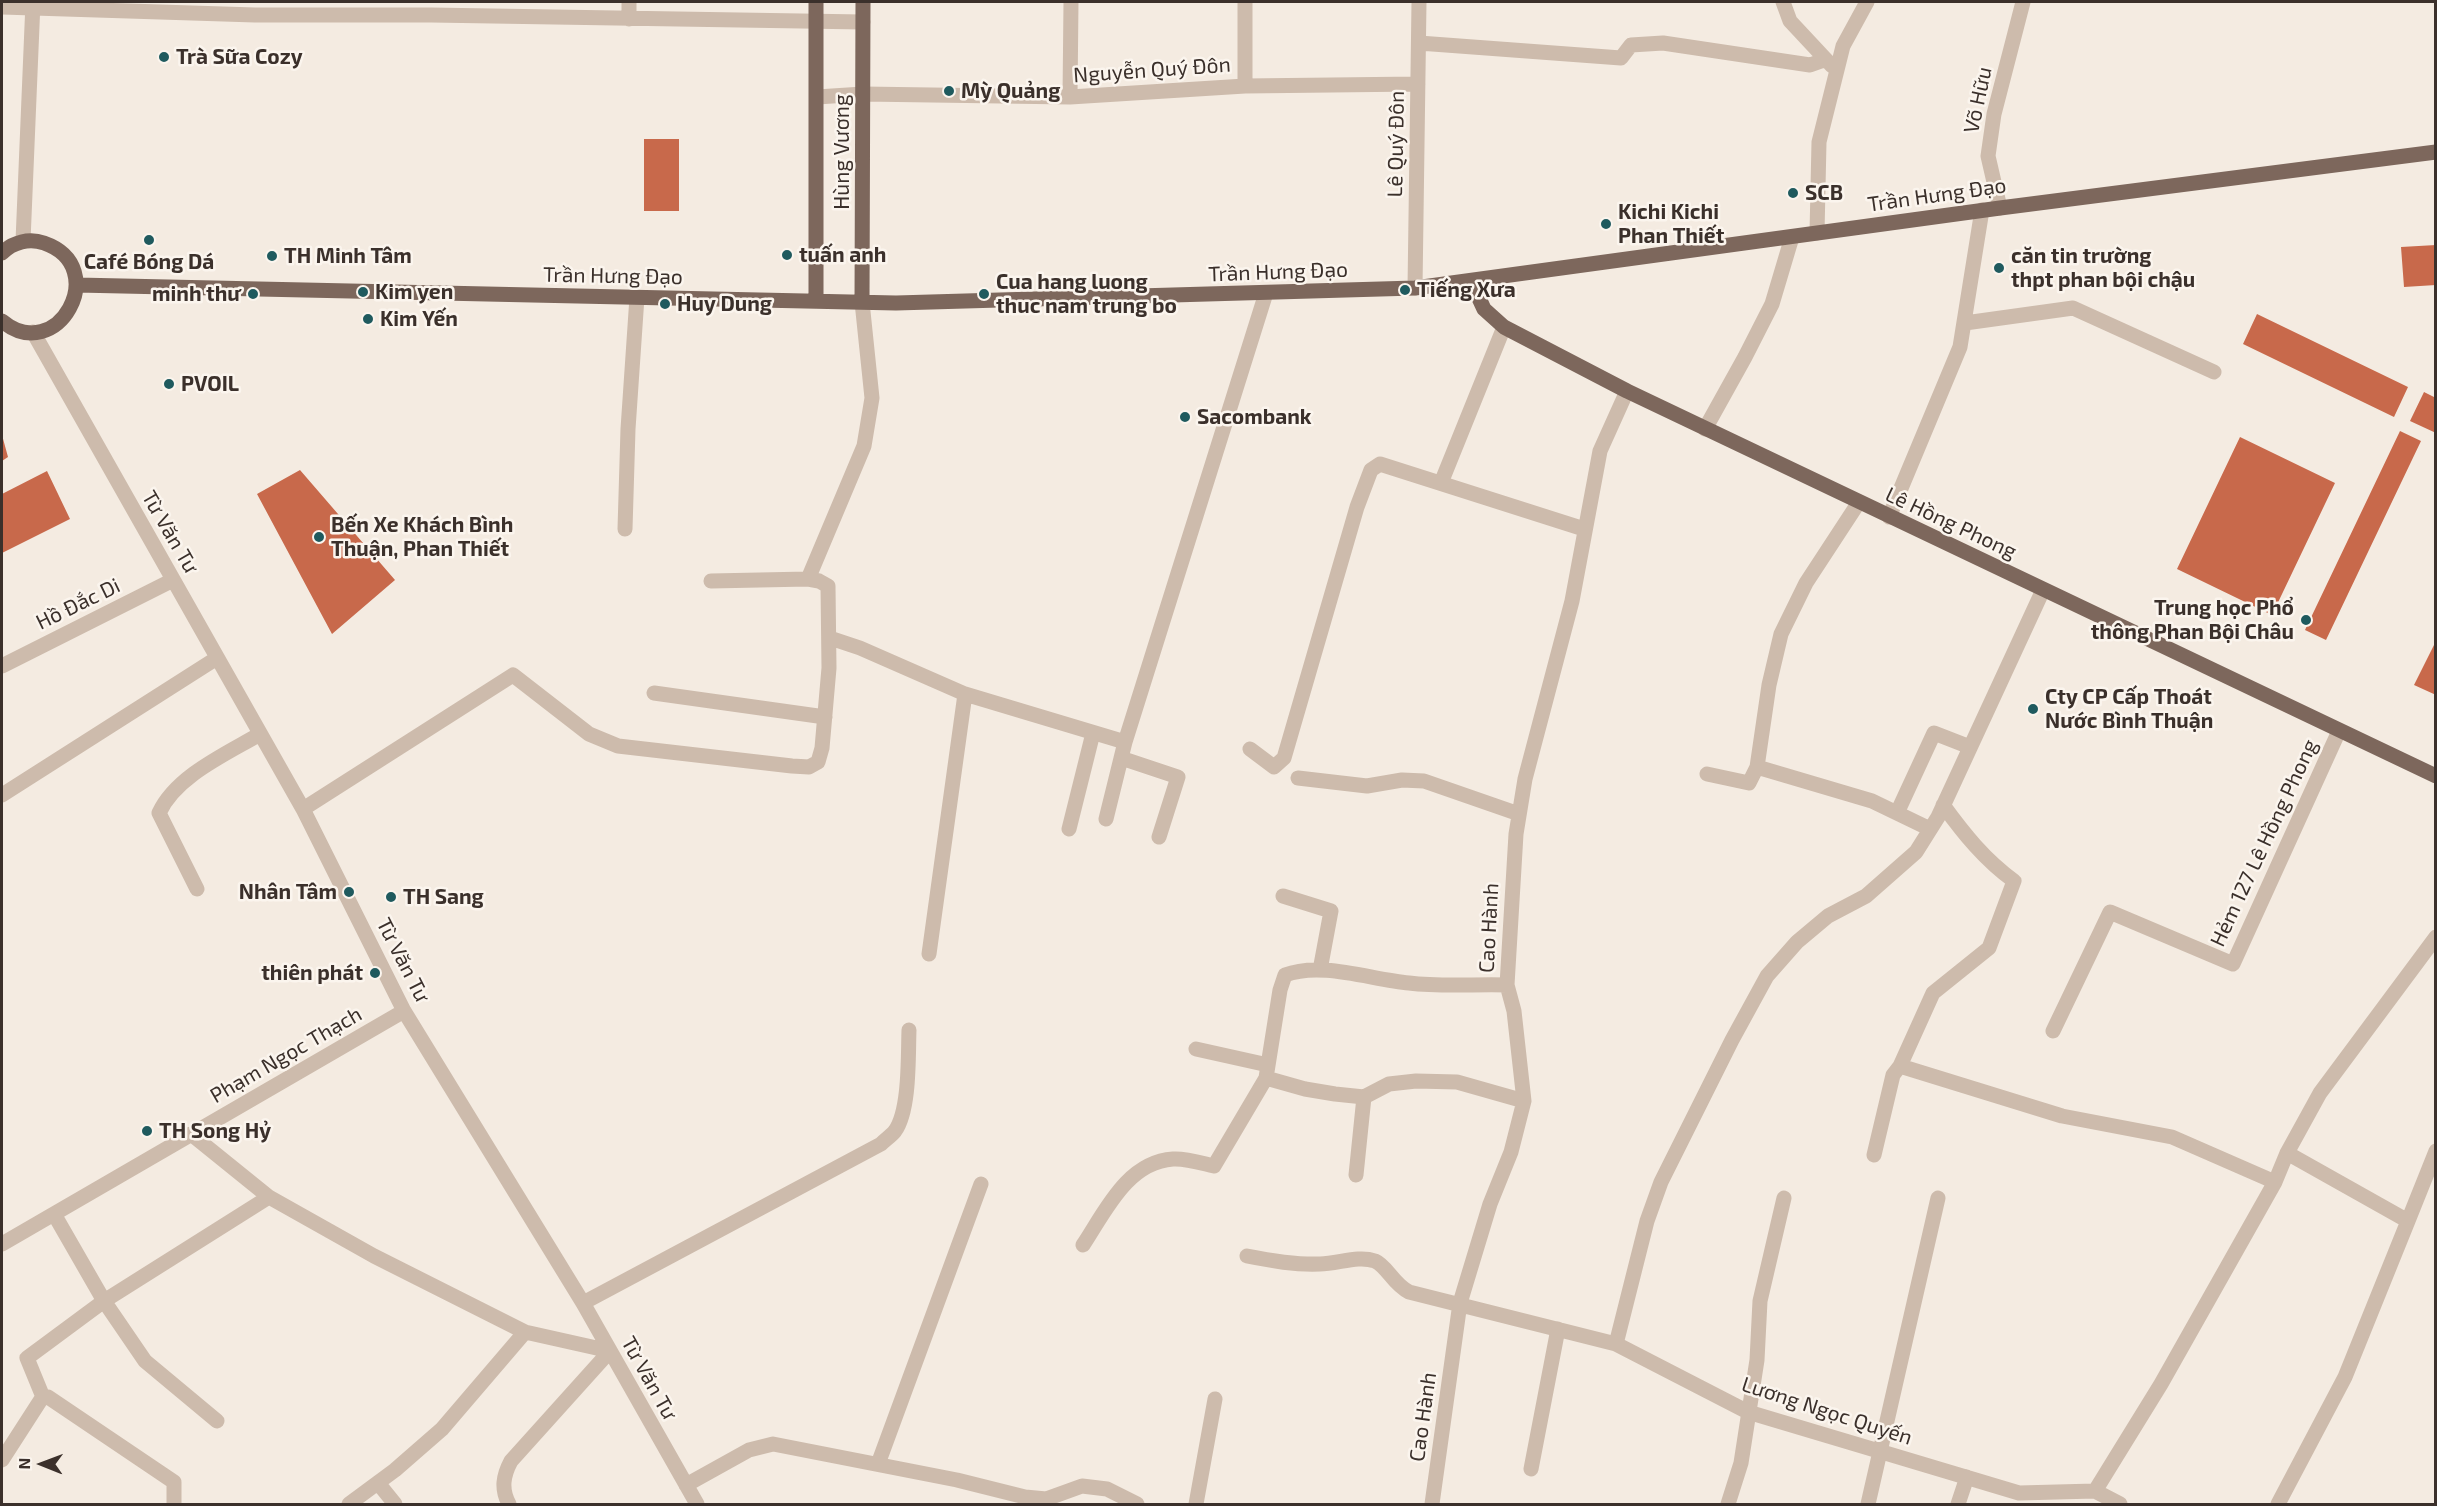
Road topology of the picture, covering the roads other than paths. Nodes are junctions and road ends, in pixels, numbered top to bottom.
1 (629, 2) edge
2 (816, 2) edge
3 (863, 2) edge
4 (1071, 2) edge
5 (1245, 2) edge
6 (1419, 2) edge
7 (1783, 2) edge
8 (1867, 2) edge
9 (2023, 2) edge
10 (32, 5) edge
11 (2, 7) edge
12 (431, 8) edge
13 (629, 19) junction
14 (816, 21) junction
15 (863, 22) junction
16 (1419, 43) junction
17 (1824, 60) junction
18 (1836, 69) junction
19 (1418, 84) junction
20 (1245, 86) junction
21 (863, 94) junction
22 (818, 97) junction
23 (1070, 97) junction
24 (2436, 152) edge
25 (2000, 208) junction
26 (1982, 210) junction
27 (1817, 233) junction
28 (1792, 237) junction
29 (23, 241) junction
30 (2, 253) edge
31 (1471, 281) junction
32 (77, 285) junction
33 (1415, 288) junction
34 (1266, 293) junction
35 (637, 297) junction
36 (816, 301) junction
37 (862, 302) junction
38 (2, 321) edge
39 (1965, 323) junction
40 (1504, 327) junction
41 (33, 332) junction
42 (2214, 372) dead end
43 (1627, 392) junction
44 (1704, 429) junction
45 (1441, 483) junction
46 (1859, 502) junction
47 (1889, 517) junction
48 (625, 529) dead end
49 (1584, 529) junction
50 (808, 579) junction
51 (173, 580) junction
52 (711, 581) dead end
53 (2043, 590) junction
54 (830, 638) junction
55 (218, 658) junction
56 (2, 666) edge
57 (654, 693) dead end
58 (965, 694) junction
59 (825, 717) junction
60 (2339, 731) junction
61 (1093, 733) junction
62 (260, 734) junction
63 (1125, 742) junction
64 (1970, 747) junction
65 (1250, 749) dead end
66 (1121, 758) junction
67 (1758, 767) junction
68 (1707, 774) dead end
69 (2436, 776) edge
70 (1298, 778) dead end
71 (2, 795) edge
72 (1943, 805) junction
73 (303, 809) junction
74 (1897, 813) junction
75 (1519, 814) junction
76 (1106, 819) dead end
77 (1930, 829) junction
78 (1069, 830) dead end
79 (1159, 837) dead end
80 (197, 889) dead end
81 (1283, 896) dead end
82 (2436, 937) edge
83 (929, 954) dead end
84 (1320, 970) junction
85 (1507, 985) junction
86 (404, 1011) junction
87 (909, 1030) dead end
88 (2053, 1031) dead end
89 (1196, 1049) dead end
90 (1900, 1066) junction
91 (1267, 1071) junction
92 (1364, 1097) junction
93 (1524, 1101) junction
94 (191, 1134) junction
95 (2436, 1151) edge
96 (2288, 1153) junction
97 (1874, 1155) dead end
98 (1356, 1175) dead end
99 (2276, 1182) junction
100 (981, 1184) dead end
101 (269, 1197) junction
102 (1784, 1198) dead end
103 (1938, 1198) dead end
104 (54, 1214) junction
105 (2408, 1221) junction
106 (2, 1244) edge
107 (1083, 1245) dead end
108 (1247, 1256) dead end
109 (104, 1301) junction
110 (583, 1303) junction
111 (1460, 1304) junction
112 (1558, 1329) junction
113 (525, 1332) junction
114 (1616, 1344) junction
115 (610, 1351) junction
116 (43, 1396) junction
117 (1215, 1399) dead end
118 (1748, 1412) junction
119 (217, 1421) dead end
120 (1882, 1452) junction
121 (2, 1460) edge
122 (878, 1464) junction
123 (1531, 1469) dead end
124 (1967, 1477) junction
125 (378, 1483) junction
126 (686, 1485) junction
127 (2095, 1491) junction
128 (174, 1504) edge
129 (349, 1504) edge
130 (395, 1504) edge
131 (509, 1504) edge
132 (697, 1504) edge
133 (1137, 1504) edge
134 (1196, 1504) edge
135 (1432, 1504) edge
136 (1728, 1504) edge
137 (1868, 1504) edge
138 (1958, 1504) edge
139 (2120, 1504) edge
140 (2278, 1504) edge

1 - 13 street
2 - 14 main road, Hùng Vương
3 - 15 main road, Hùng Vương
4 - 23 street
5 - 20 street
6 - 16 street, Lê Quý Đôn
7 - 17 street
8 - 18 street
9 - 25 street, Võ Hữu
10 - 11 street
10 - 12 street
10 - 29 street
12 - 13 street
13 - 14 street
14 - 15 street
14 - 22 main road, Hùng Vương
15 - 21 main road, Hùng Vương
16 - 17 street
16 - 19 street, Lê Quý Đôn
17 - 18 street
18 - 27 street
19 - 20 street, Nguyễn Quý Đôn
19 - 33 street, Lê Quý Đôn
20 - 23 street, Nguyễn Quý Đôn
21 - 22 street, Nguyễn Quý Đôn
21 - 23 street, Nguyễn Quý Đôn
21 - 37 main road, Hùng Vương
22 - 36 main road, Hùng Vương
24 - 25 main road, Trần Hưng Đạo
25 - 26 main road, Trần Hưng Đạo
26 - 27 main road, Trần Hưng Đạo
26 - 39 street
27 - 28 main road, Trần Hưng Đạo
28 - 31 main road, Trần Hưng Đạo
28 - 44 street
29 - 30 main road
29 - 32 main road
31 - 33 main road, Trần Hưng Đạo
31 - 40 main road, Lê Hồng Phong
32 - 35 main road, Trần Hưng Đạo
32 - 41 main road
33 - 34 main road, Trần Hưng Đạo
34 - 37 main road, Trần Hưng Đạo
34 - 63 street
35 - 36 main road, Trần Hưng Đạo
35 - 48 street
36 - 37 main road, Trần Hưng Đạo
37 - 50 street
38 - 41 main road
39 - 42 street
39 - 47 street
40 - 43 main road, Lê Hồng Phong
40 - 45 street
41 - 51 street, Từ Văn Tư
43 - 44 main road, Lê Hồng Phong
43 - 49 street, Cao Hành
44 - 46 main road, Lê Hồng Phong
45 - 49 street
45 - 65 street
46 - 47 main road, Lê Hồng Phong
46 - 67 street
47 - 53 main road, Lê Hồng Phong
49 - 75 street, Cao Hành
50 - 52 street
50 - 54 street
51 - 55 street, Từ Văn Tư
51 - 56 street, Hồ Đắc Di
53 - 60 main road, Lê Hồng Phong
53 - 64 street
54 - 58 street
54 - 59 street
55 - 62 street, Từ Văn Tư
55 - 71 street
57 - 59 street
58 - 61 street
58 - 83 street
59 - 73 street
60 - 69 main road, Lê Hồng Phong
60 - 88 street, Hẻm 127 Lê Hồng Phong
61 - 63 street
61 - 78 street
62 - 73 street, Từ Văn Tư
62 - 80 street
63 - 66 street
64 - 72 street
64 - 74 street
66 - 76 street
66 - 79 street
67 - 68 street
67 - 74 street
70 - 75 street
72 - 77 street
72 - 90 street
73 - 86 street, Từ Văn Tư
74 - 77 street
75 - 85 street, Cao Hành
77 - 114 street
81 - 84 street
82 - 96 street
84 - 85 street
84 - 91 street
85 - 93 street, Cao Hành
86 - 94 street, Phạm Ngọc Thạch
86 - 110 street, Từ Văn Tư
87 - 110 street
89 - 91 street
90 - 97 street
90 - 99 street
91 - 92 street
91 - 107 street
92 - 93 street
92 - 98 street
93 - 111 street, Cao Hành
94 - 101 street
94 - 104 street, Phạm Ngọc Thạch
95 - 105 street
96 - 99 street
96 - 105 street
99 - 127 street
100 - 122 street
101 - 109 street
101 - 113 street
102 - 118 street
103 - 120 street
104 - 106 street, Phạm Ngọc Thạch
104 - 109 street
105 - 140 street
108 - 111 street, Lương Ngọc Quyến
109 - 116 street
109 - 119 street
110 - 115 street, Từ Văn Tư
111 - 112 street, Lương Ngọc Quyến
111 - 135 street, Cao Hành
112 - 114 street, Lương Ngọc Quyến
112 - 123 street
113 - 115 street
113 - 125 street
114 - 118 street, Lương Ngọc Quyến
115 - 126 street, Từ Văn Tư
115 - 131 street
116 - 121 street
116 - 128 street
117 - 134 street
118 - 120 street, Lương Ngọc Quyến
118 - 136 street
120 - 124 street, Lương Ngọc Quyến
120 - 137 street
122 - 126 street
122 - 133 street
124 - 127 street, Lương Ngọc Quyến
124 - 138 street
125 - 129 street
125 - 130 street
126 - 132 street, Từ Văn Tư
127 - 139 street, Lương Ngọc Quyến

